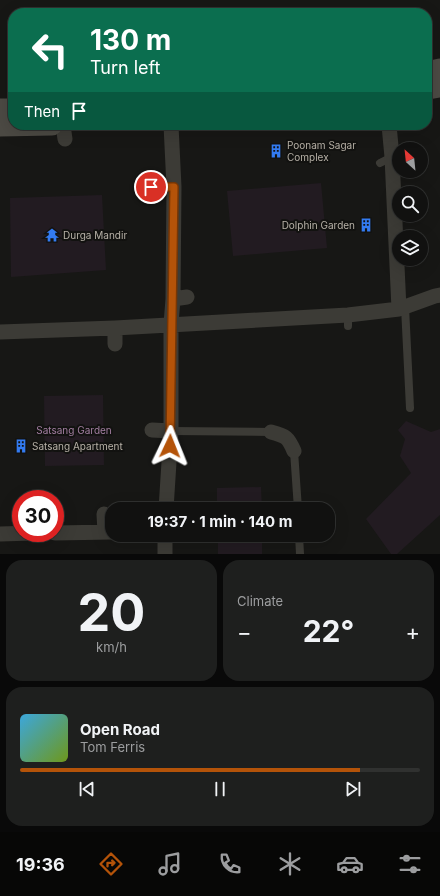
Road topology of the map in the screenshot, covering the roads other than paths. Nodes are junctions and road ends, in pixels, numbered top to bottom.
1 (171, 130) edge
2 (389, 130) edge
3 (151, 187) dead end
4 (174, 187) junction
5 (440, 296) edge
6 (402, 308) junction
7 (171, 324) junction
8 (115, 328) junction
9 (0, 332) edge
10 (115, 344) dead end
11 (410, 408) dead end
12 (152, 430) dead end
13 (171, 431) junction
14 (271, 432) joint
15 (294, 451) joint
16 (166, 502) edge
17 (298, 502) edge
18 (104, 514) dead end
19 (105, 518) edge
20 (105, 532) edge
21 (64, 533) edge
22 (165, 542) edge
23 (299, 542) edge
24 (165, 554) edge
25 (300, 554) edge

1 - 4 street
2 - 6 street
3 - 4 street
4 - 7 street
5 - 6 street
6 - 7 street
6 - 11 lane
7 - 8 street
7 - 13 street
8 - 9 street
8 - 10 street
12 - 13 street
13 - 14 lane
13 - 16 street
14 - 15 street
15 - 17 lane
18 - 19 street
20 - 21 street
22 - 24 street
23 - 25 lane

